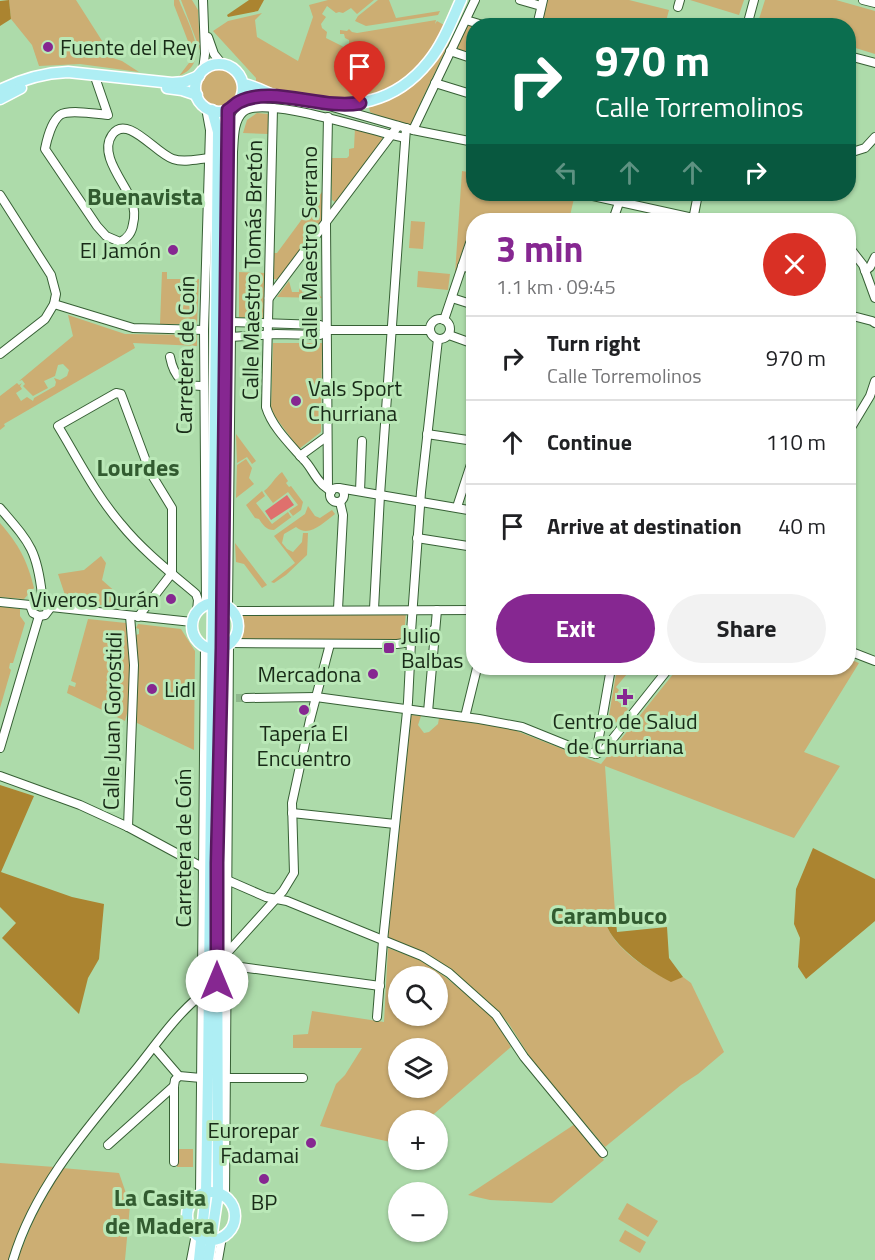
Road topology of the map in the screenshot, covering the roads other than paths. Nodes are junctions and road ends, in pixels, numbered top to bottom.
1 (203, 0) edge
2 (461, 0) edge
3 (475, 0) edge
4 (520, 0) edge
5 (754, 0) edge
6 (863, 0) edge
7 (542, 3) edge
8 (875, 3) edge
9 (467, 18) edge
10 (539, 18) edge
11 (749, 18) edge
12 (466, 20) edge
13 (205, 31) junction
14 (450, 51) junction
15 (466, 56) edge
16 (856, 58) edge
17 (875, 63) edge
18 (222, 64) junction
19 (201, 73) junction
20 (96, 80) junction
21 (435, 83) junction
22 (243, 84) junction
23 (0, 90) edge
24 (466, 93) edge
25 (197, 95) junction
26 (274, 95) junction
27 (0, 99) edge
28 (238, 103) junction
29 (360, 103) junction
30 (320, 104) junction
31 (273, 108) junction
32 (209, 109) junction
33 (228, 110) junction
34 (328, 117) junction
35 (379, 121) junction
36 (227, 127) junction
37 (406, 128) junction
38 (390, 135) junction
39 (875, 137) edge
40 (405, 138) junction
41 (466, 140) edge
42 (234, 144) junction
43 (856, 151) edge
44 (209, 159) junction
45 (0, 195) edge
46 (631, 201) edge
47 (672, 213) edge
48 (326, 223) junction
49 (466, 254) edge
50 (875, 257) edge
51 (856, 258) edge
52 (462, 266) junction
53 (466, 267) edge
54 (865, 271) junction
55 (269, 298) junction
56 (452, 298) junction
57 (875, 298) edge
58 (466, 302) edge
59 (54, 304) junction
60 (856, 317) edge
61 (444, 320) junction
62 (231, 322) junction
63 (875, 323) edge
64 (268, 324) junction
65 (204, 330) junction
66 (327, 330) junction
67 (392, 330) junction
68 (430, 330) junction
69 (449, 334) junction
70 (268, 335) junction
71 (231, 337) junction
72 (438, 339) junction
73 (466, 341) edge
74 (0, 354) edge
75 (170, 357) dead end
76 (875, 381) edge
77 (204, 386) junction
78 (856, 419) edge
79 (427, 434) junction
80 (326, 438) junction
81 (466, 440) edge
82 (362, 441) dead end
83 (300, 456) junction
84 (466, 479) edge
85 (333, 489) junction
86 (360, 491) junction
87 (380, 495) junction
88 (420, 501) junction
89 (457, 507) junction
90 (0, 508) edge
91 (466, 509) edge
92 (417, 538) junction
93 (466, 546) edge
94 (172, 573) junction
95 (42, 595) junction
96 (0, 602) edge
97 (30, 605) junction
98 (220, 605) junction
99 (51, 607) junction
100 (338, 609) junction
101 (374, 609) junction
102 (413, 609) junction
103 (437, 610) junction
104 (466, 610) edge
105 (197, 611) junction
106 (39, 616) junction
107 (134, 616) junction
108 (192, 622) junction
109 (435, 629) junction
110 (414, 640) junction
111 (330, 644) junction
112 (220, 646) junction
113 (856, 654) edge
114 (875, 661) edge
115 (475, 675) edge
116 (610, 675) edge
117 (663, 675) edge
118 (316, 697) junction
119 (246, 698) tunnel mouth
120 (407, 709) junction
121 (428, 712) junction
122 (465, 717) junction
123 (0, 748) edge
124 (596, 754) junction
125 (0, 776) edge
126 (292, 813) junction
127 (395, 824) junction
128 (128, 827) junction
129 (202, 867) junction
130 (227, 880) junction
131 (276, 899) junction
132 (383, 941) junction
133 (226, 953) junction
134 (226, 965) junction
135 (380, 986) junction
136 (201, 995) junction
137 (377, 1017) dead end
138 (154, 1047) junction
139 (179, 1076) junction
140 (201, 1078) junction
141 (226, 1078) junction
142 (303, 1078) dead end
143 (174, 1086) junction
144 (108, 1145) dead end
145 (603, 1153) dead end
146 (174, 1162) dead end
147 (212, 1194) junction
148 (208, 1237) junction
149 (13, 1260) edge
150 (191, 1260) edge
151 (199, 1260) edge
152 (208, 1260) edge
153 (218, 1260) edge

1 - 13 street
2 - 29 main road
3 - 9 street
4 - 7 street
5 - 11 street
6 - 8 street
7 - 10 street
12 - 14 street
13 - 18 street
13 - 19 street
14 - 15 street
14 - 21 street
16 - 17 street
18 - 19 main road
18 - 22 main road
19 - 23 main road
19 - 25 main road
20 - 25 main road
20 - 27 main road
20 - 44 street
21 - 24 street
21 - 37 street
22 - 26 main road
22 - 28 main road
25 - 32 main road
26 - 28 main road
26 - 30 main road
28 - 33 main road
29 - 30 main road
29 - 35 street
30 - 35 street
31 - 34 street
31 - 42 street, Carretera de Coín
31 - 55 street, Calle Maestro Tomás Bretón
32 - 33 main road
32 - 44 street, Carretera de Coín
32 - 98 main road
33 - 36 main road, Carretera de Coín
34 - 38 street
34 - 48 street, Calle Maestro Serrano
35 - 37 street
36 - 42 street, Carretera de Coín
36 - 98 main road, Carretera de Coín
37 - 38 street
37 - 40 street
37 - 41 street
38 - 40 street
38 - 48 street
39 - 43 street
40 - 67 street
42 - 62 street, Carretera de Coín
44 - 65 street, Carretera de Coín
45 - 59 street
46 - 47 street
48 - 55 street
48 - 66 street, Calle Maestro Serrano
49 - 52 street
50 - 54 street
51 - 54 street
52 - 53 street
52 - 56 street
54 - 57 street
55 - 64 street, Calle Maestro Tomás Bretón
56 - 58 street
56 - 61 street
59 - 65 street
59 - 74 street
60 - 63 street
61 - 68 street
61 - 69 street
62 - 64 street
62 - 71 street, Carretera de Coín
64 - 66 street
64 - 70 street, Calle Maestro Tomás Bretón
65 - 77 street, Carretera de Coín
66 - 67 street
66 - 70 street
66 - 80 street, Calle Maestro Serrano
67 - 68 street
67 - 87 street
68 - 72 street
69 - 72 street
69 - 73 street
70 - 71 street
70 - 83 street, Calle Maestro Tomás Bretón
71 - 98 street, Carretera de Coín
72 - 79 street
75 - 77 street
76 - 78 street
77 - 98 street, Carretera de Coín
79 - 81 street
79 - 88 street
80 - 83 street
80 - 85 street, Calle Maestro Serrano
82 - 86 street
83 - 85 street, Calle Maestro Tomás Bretón
84 - 89 street
85 - 86 street
85 - 100 street, Calle Maestro Tomás Bretón
86 - 87 street
87 - 88 street
87 - 101 street
88 - 89 street
88 - 92 street
89 - 91 street
90 - 95 street
92 - 93 street
92 - 102 street
94 - 94 street
94 - 105 street
94 - 107 street
95 - 97 street
95 - 99 street
96 - 97 street
97 - 106 street
98 - 100 street
98 - 105 main road
98 - 112 main road
98 - 112 main road
99 - 106 street
99 - 107 street
100 - 101 street
101 - 102 street
102 - 103 street
102 - 110 street
103 - 104 street
103 - 109 street
105 - 108 main road
106 - 123 street
107 - 108 street
107 - 128 street, Calle Juan Gorostidi
108 - 112 main road
109 - 110 street
109 - 121 street
110 - 111 street
110 - 120 street
111 - 112 street
111 - 118 street
112 - 129 street, Carretera de Coín
112 - 130 street, Carretera de Coín
112 - 147 main road
113 - 114 street
115 - 122 street
116 - 124 street
117 - 124 street
118 - 119 street
118 - 120 street
118 - 126 street
120 - 121 street
120 - 127 street
121 - 122 street
122 - 124 street
125 - 128 street
126 - 127 street
126 - 131 street
127 - 132 street
128 - 129 street
129 - 136 street, Carretera de Coín
130 - 131 street
130 - 133 street, Carretera de Coín
131 - 132 street
131 - 133 street
132 - 135 street
132 - 145 street
133 - 134 street, Carretera de Coín
134 - 135 street
134 - 141 street, Carretera de Coín
135 - 137 street
136 - 138 street
136 - 140 street, Carretera de Coín
138 - 139 street
138 - 149 street
139 - 140 street
139 - 143 street
140 - 147 street, Carretera de Coín
141 - 142 street
141 - 147 street, Carretera de Coín
143 - 144 street
143 - 146 street
147 - 148 main road
147 - 148 main road
147 - 148 main road
148 - 150 street
148 - 151 main road
148 - 152 main road
148 - 153 street

